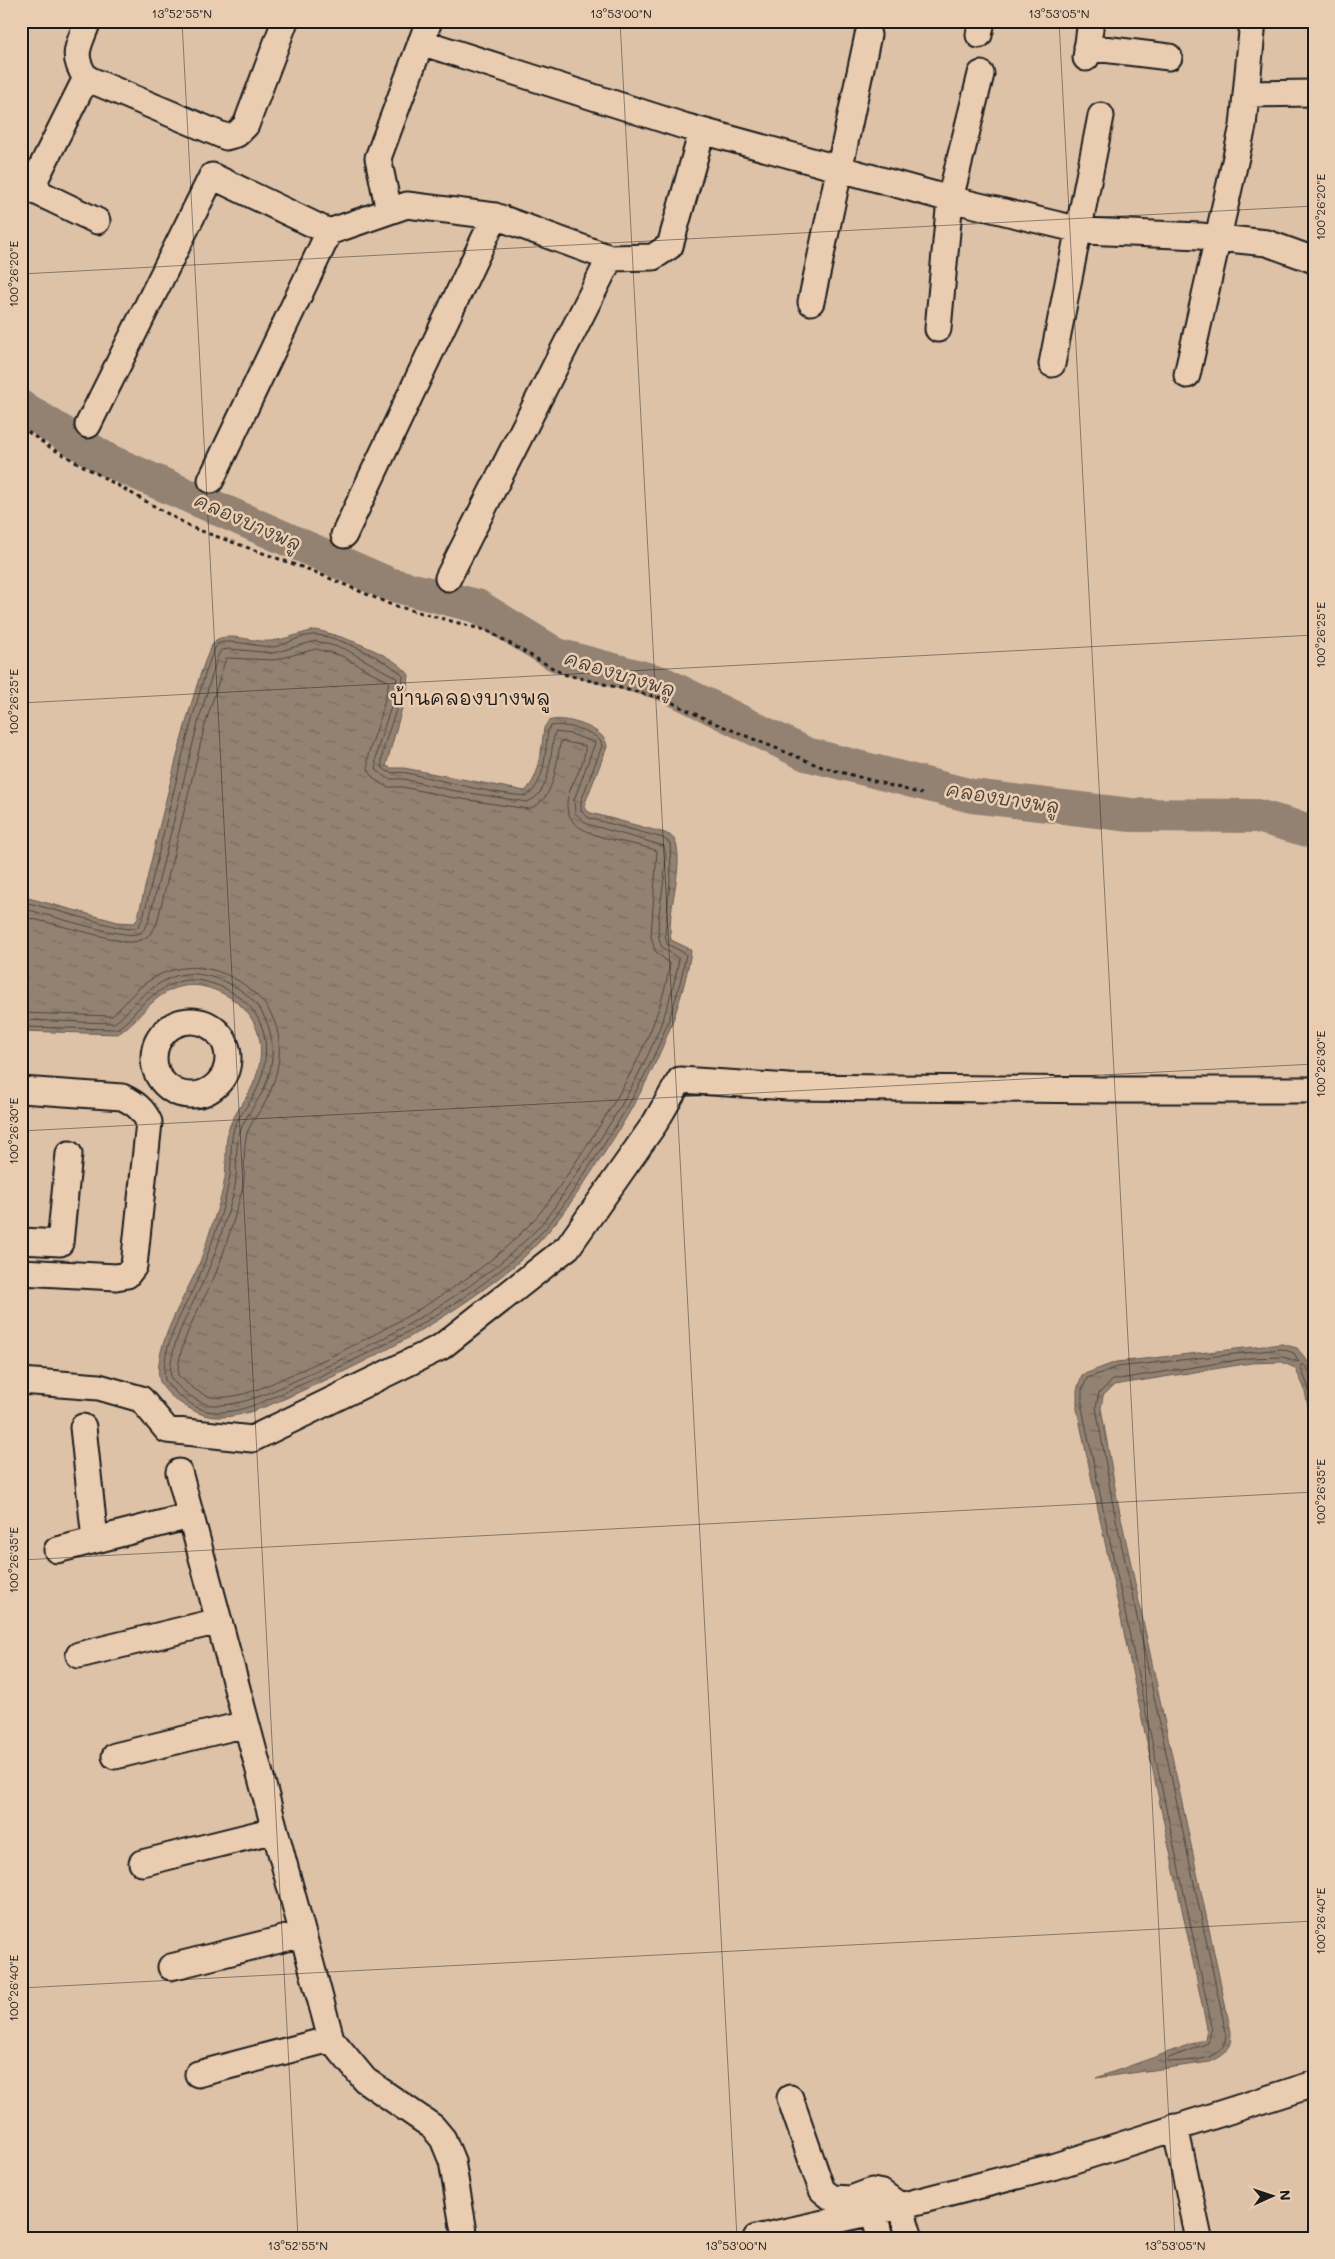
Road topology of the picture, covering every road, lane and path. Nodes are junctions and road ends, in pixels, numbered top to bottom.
1 (88, 21) edge
2 (285, 21) edge
3 (1091, 21) edge
4 (1253, 21) edge
5 (425, 32) edge
6 (868, 35) dead end
7 (1168, 57) dead end
8 (982, 74) dead end
9 (86, 78) junction
10 (1314, 93) edge
11 (1248, 94) junction
12 (1101, 116) dead end
13 (702, 131) junction
14 (839, 169) junction
15 (950, 199) junction
16 (389, 211) junction
17 (495, 216) junction
18 (97, 220) dead end
19 (1078, 229) junction
20 (329, 232) junction
21 (1218, 238) junction
22 (610, 258) junction
23 (1314, 260) edge
24 (810, 302) dead end
25 (938, 330) dead end
26 (1052, 364) dead end
27 (1187, 375) dead end
28 (88, 425) dead end
29 (21, 427) edge
30 (211, 480) dead end
31 (344, 535) dead end
32 (448, 578) dead end
33 (922, 794) dead end
34 (167, 1088) dead end
35 (21, 1090) edge
36 (1314, 1090) edge
37 (145, 1112) junction
38 (69, 1154) dead end
39 (21, 1241) edge
40 (21, 1272) edge
41 (21, 1381) edge
42 (83, 1427) dead end
43 (179, 1472) dead end
44 (190, 1516) junction
45 (95, 1540) junction
46 (57, 1550) dead end
47 (219, 1621) junction
48 (79, 1655) dead end
49 (246, 1724) junction
50 (115, 1756) dead end
51 (275, 1830) junction
52 (142, 1863) dead end
53 (303, 1934) junction
54 (171, 1967) dead end
55 (332, 2039) junction
56 (198, 2074) dead end
57 (1314, 2084) edge
58 (790, 2098) dead end
59 (1175, 2126) junction
60 (900, 2206) junction
61 (874, 2212) junction
62 (465, 2238) edge
63 (756, 2238) edge
64 (880, 2238) edge
65 (910, 2238) edge
66 (1199, 2238) edge

1 - 9 street
2 - 9 street
3 - 7 street
4 - 11 street
5 - 13 street
5 - 16 street
6 - 14 street
8 - 15 street
9 - 18 street
10 - 11 street
11 - 21 street
12 - 19 street
13 - 14 street
13 - 22 street
14 - 15 street
14 - 24 street
15 - 19 street
15 - 25 street
16 - 17 street
16 - 20 street
17 - 22 street
17 - 31 street
19 - 21 street
19 - 26 street
20 - 28 street
20 - 30 street
21 - 23 street
21 - 27 street
22 - 32 street
29 - 33 path
34 - 37 street
35 - 37 street
36 - 41 street
37 - 40 street
38 - 39 street
42 - 45 street
43 - 44 street
44 - 45 street
44 - 47 street
45 - 46 street
47 - 48 street
47 - 49 street
49 - 50 street
49 - 51 street
51 - 52 street
51 - 53 street
53 - 54 street
53 - 55 street
55 - 56 street
55 - 62 street
57 - 59 street
58 - 60 street
59 - 60 street
59 - 66 street
60 - 61 street
60 - 65 street
61 - 63 street
61 - 64 street

